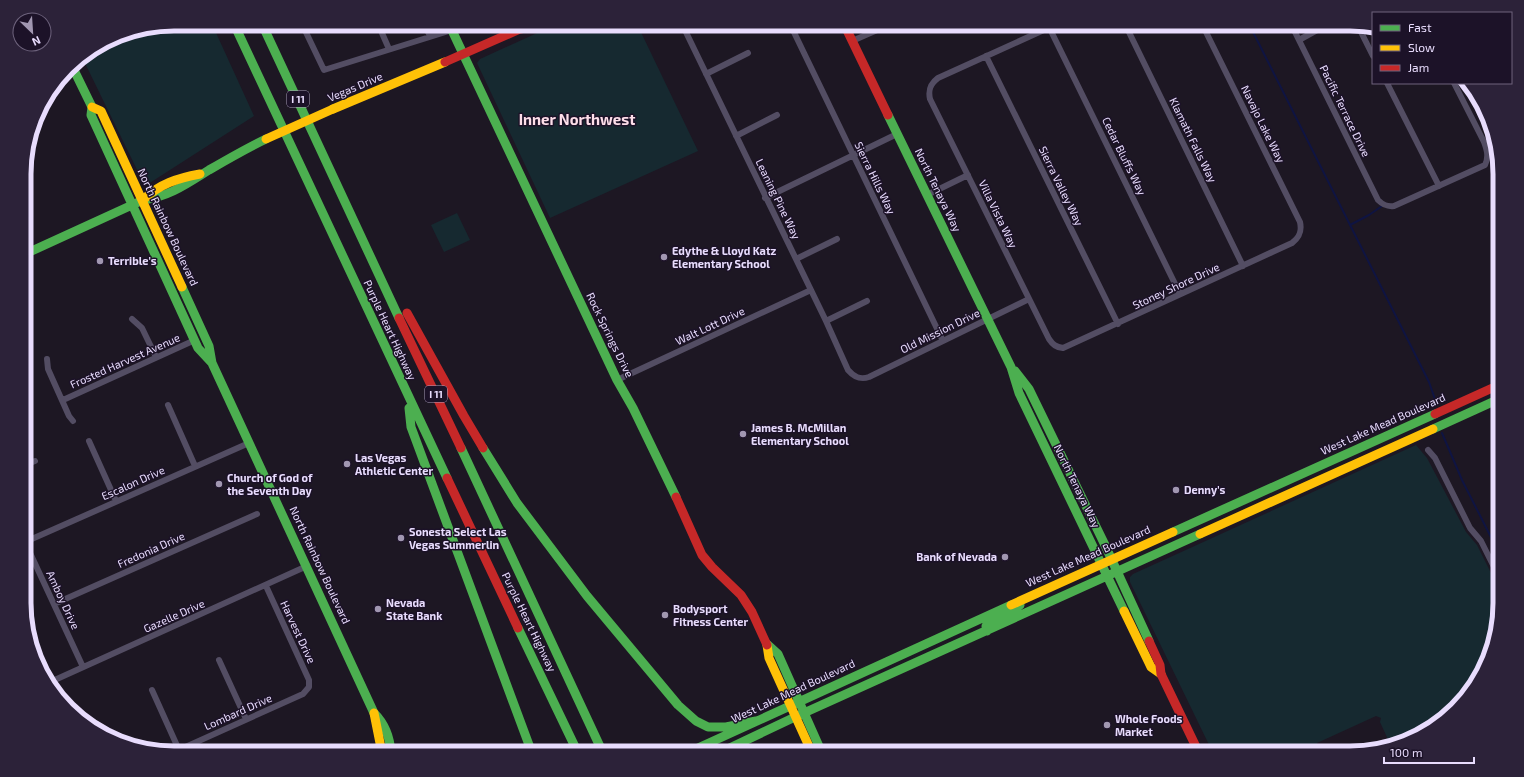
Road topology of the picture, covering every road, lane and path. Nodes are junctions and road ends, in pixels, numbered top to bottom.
1 (237, 31) edge
2 (265, 31) edge
3 (305, 31) edge
4 (381, 31) edge
5 (428, 31) edge
6 (441, 31) edge
7 (452, 31) edge
8 (513, 31) edge
9 (685, 31) edge
10 (793, 31) edge
11 (847, 31) edge
12 (875, 31) edge
13 (1040, 31) edge
14 (1051, 31) edge
15 (1128, 31) edge
16 (1205, 31) edge
17 (1294, 31) edge
18 (1315, 31) edge
19 (1361, 31) edge
20 (430, 36) junction
21 (1299, 40) junction
22 (852, 41) junction
23 (389, 49) junction
24 (748, 53) dead end
25 (1372, 54) edge
26 (463, 55) junction
27 (986, 56) junction
28 (75, 71) edge
29 (706, 74) junction
30 (1388, 84) edge
31 (1455, 84) edge
32 (92, 107) junction
33 (777, 115) dead end
34 (897, 134) junction
35 (736, 136) junction
36 (853, 155) junction
37 (333, 174) junction
38 (968, 175) junction
39 (1439, 186) junction
40 (928, 195) junction
41 (765, 198) junction
42 (142, 200) junction
43 (133, 205) junction
44 (1300, 234) joint
45 (837, 239) dead end
46 (31, 251) edge
47 (796, 259) junction
48 (1244, 266) junction
49 (811, 290) junction
50 (1180, 294) junction
51 (1029, 299) junction
52 (867, 301) dead end
53 (132, 319) dead end
54 (988, 319) junction
55 (826, 321) junction
56 (1118, 324) junction
57 (195, 340) junction
58 (943, 341) junction
59 (1057, 347) joint
60 (156, 357) junction
61 (47, 359) dead end
62 (212, 363) junction
63 (1011, 367) junction
64 (859, 378) joint
65 (617, 380) junction
66 (1493, 387) edge
67 (1019, 394) junction
68 (407, 395) junction
69 (62, 400) junction
70 (1462, 402) junction
71 (1493, 402) edge
72 (168, 405) dead end
73 (1039, 410) junction
74 (73, 421) dead end
75 (1033, 423) junction
76 (1405, 427) junction
77 (1423, 434) junction
78 (89, 441) dead end
79 (249, 443) junction
80 (1059, 450) junction
81 (1428, 450) dead end
82 (35, 461) dead end
83 (31, 463) edge
84 (1356, 465) junction
85 (195, 466) junction
86 (116, 501) junction
87 (1241, 502) junction
88 (257, 514) dead end
89 (1247, 514) junction
90 (31, 539) edge
91 (31, 555) edge
92 (1111, 558) junction
93 (1101, 563) junction
94 (307, 566) junction
95 (1493, 566) edge
96 (1117, 572) junction
97 (1107, 577) junction
98 (266, 586) junction
99 (1036, 593) junction
100 (54, 604) junction
101 (981, 618) junction
102 (987, 631) junction
103 (944, 634) junction
104 (767, 644) junction
105 (949, 648) junction
106 (902, 654) junction
107 (220, 660) dead end
108 (909, 666) junction
109 (83, 667) junction
110 (1161, 674) junction
111 (54, 680) edge
112 (309, 687) joint
113 (861, 688) junction
114 (152, 690) dead end
115 (800, 701) junction
116 (791, 705) junction
117 (374, 713) junction
118 (804, 714) junction
119 (795, 717) junction
120 (246, 719) junction
121 (756, 722) junction
122 (177, 746) edge
123 (188, 746) edge
124 (381, 746) edge
125 (390, 746) edge
126 (529, 746) edge
127 (575, 746) edge
128 (600, 746) edge
129 (703, 746) edge
130 (734, 746) edge
131 (809, 746) edge
132 (819, 746) edge
133 (1196, 746) edge

1 - 68 main road, Purple Heart Highway / I 11
2 - 37 main road, Purple Heart Highway / I 11
3 - 23 street
4 - 23 street
5 - 20 street
6 - 20 street
7 - 26 main road, Rock Springs Drive
8 - 26 main road, Vegas Drive
9 - 29 street, Leaning Pine Way
10 - 36 street, Sierra Hills Way
11 - 22 main road, North Tenaya Way
12 - 22 street
13 - 27 street
14 - 50 street, Cedar Bluffs Way
15 - 48 street, Klamath Falls Way
16 - 44 street, Navajo Lake Way
17 - 21 street, Pacific Terrace Drive
18 - 21 street
19 - 25 street
20 - 23 street
21 - 39 street, Pacific Terrace Drive
22 - 34 main road, North Tenaya Way
24 - 29 street
26 - 42 main road, Vegas Drive, bridge
26 - 65 main road, Rock Springs Drive
27 - 38 street, Villa Vista Way
27 - 56 street, Sierra Valley Way
28 - 32 main road, North Rainbow Boulevard
29 - 35 street, Leaning Pine Way
30 - 39 street
31 - 39 street
32 - 42 main road, North Rainbow Boulevard
32 - 43 main road, North Rainbow Boulevard
33 - 35 street
34 - 36 street
34 - 40 main road, North Tenaya Way
35 - 41 street, Leaning Pine Way
36 - 41 street
36 - 58 street, Sierra Hills Way
37 - 121 main road
37 - 128 main road, Purple Heart Highway / I 11
38 - 40 street
38 - 51 street, Villa Vista Way
40 - 54 main road, North Tenaya Way
41 - 47 street, Leaning Pine Way
42 - 43 main road, Vegas Drive
42 - 62 main road, North Rainbow Boulevard
43 - 46 main road, Vegas Drive
43 - 57 main road, North Rainbow Boulevard
44 - 48 street, Stoney Shore Drive
45 - 47 street
47 - 49 street, Leaning Pine Way
48 - 50 street, Stoney Shore Drive
49 - 55 street, Leaning Pine Way
49 - 65 street, Walt Lott Drive
50 - 56 street, Stoney Shore Drive
51 - 54 street, Old Mission Drive
51 - 59 street, Villa Vista Way
52 - 55 street
53 - 60 street
54 - 58 street, Old Mission Drive
54 - 63 main road, North Tenaya Way
55 - 64 street, Leaning Pine Way
56 - 59 street, Stoney Shore Drive
57 - 60 street, Frosted Harvest Avenue
57 - 62 main road, North Rainbow Boulevard
58 - 64 street, Old Mission Drive
60 - 69 street, Frosted Harvest Avenue
61 - 69 street
62 - 79 main road, North Rainbow Boulevard
63 - 67 main road, North Tenaya Way
63 - 73 main road, North Tenaya Way
65 - 104 main road, Rock Springs Drive
66 - 70 main road, West Lake Mead Boulevard
67 - 73 main road
67 - 75 main road, North Tenaya Way
68 - 126 main road
68 - 127 main road, Purple Heart Highway / I 11
69 - 74 street
70 - 76 main road, West Lake Mead Boulevard
70 - 77 main road
71 - 77 main road
72 - 85 street
73 - 80 main road, North Tenaya Way
75 - 80 main road
75 - 93 main road, North Tenaya Way
76 - 84 main road
76 - 87 main road, West Lake Mead Boulevard
77 - 84 main road
78 - 86 street
79 - 85 street, Escalon Drive
79 - 94 main road, North Rainbow Boulevard
80 - 92 main road, North Tenaya Way
81 - 95 street
82 - 83 street
84 - 89 main road
85 - 86 street, Escalon Drive
86 - 90 street, Escalon Drive
87 - 89 main road
87 - 92 main road, West Lake Mead Boulevard
88 - 100 street, Fredonia Drive
89 - 96 main road
91 - 100 street, Amboy Drive
92 - 93 main road, West Lake Mead Boulevard
92 - 96 main road, North Tenaya Way
93 - 97 main road, North Tenaya Way
93 - 99 main road, West Lake Mead Boulevard
94 - 98 street, Gazelle Drive
94 - 117 main road, North Rainbow Boulevard
96 - 97 main road
96 - 110 main road, North Tenaya Way
97 - 102 main road
97 - 110 main road, North Tenaya Way
98 - 109 street, Gazelle Drive
98 - 112 street, Harvest Drive
99 - 101 main road, West Lake Mead Boulevard
99 - 102 main road
100 - 109 street, Amboy Drive
101 - 103 main road, West Lake Mead Boulevard
101 - 105 main road
102 - 105 main road
103 - 106 main road, West Lake Mead Boulevard
103 - 108 main road
104 - 115 main road, Rock Springs Drive
104 - 116 main road, Rock Springs Drive
105 - 108 main road
106 - 113 main road
106 - 115 main road, West Lake Mead Boulevard
107 - 120 street
108 - 113 main road
109 - 111 street, Gazelle Drive
110 - 133 main road, North Tenaya Way
112 - 120 street, Lombard Drive
113 - 118 main road
114 - 122 street
115 - 116 main road, West Lake Mead Boulevard
115 - 118 main road, Rock Springs Drive
116 - 119 main road, Rock Springs Drive
116 - 121 main road, West Lake Mead Boulevard
117 - 124 main road, North Rainbow Boulevard
117 - 125 main road, North Rainbow Boulevard
118 - 119 main road
118 - 132 main road, Rock Springs Drive
119 - 130 main road
119 - 131 main road, Rock Springs Drive
120 - 123 street, Lombard Drive
121 - 129 main road, West Lake Mead Boulevard

